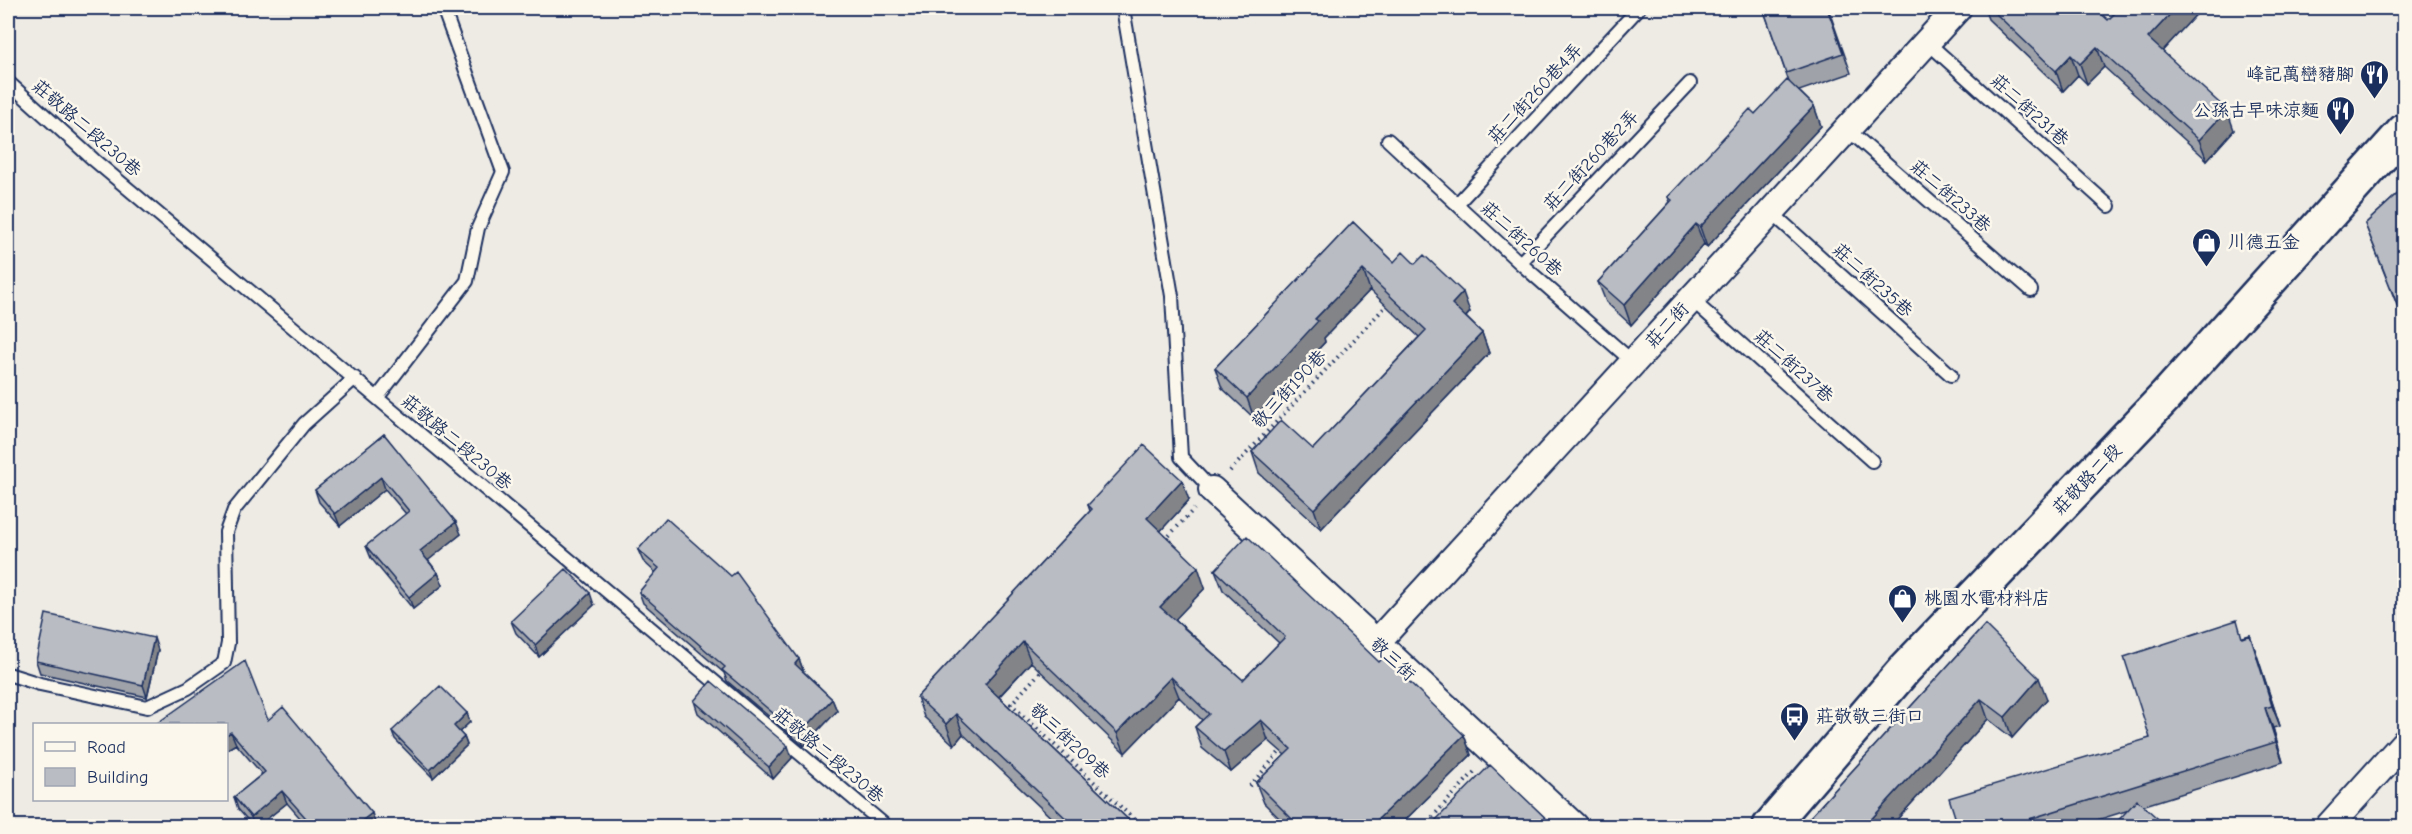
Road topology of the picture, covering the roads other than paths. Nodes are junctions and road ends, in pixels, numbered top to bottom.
1 (443, 8) edge
2 (1123, 8) edge
3 (1639, 8) edge
4 (1958, 8) edge
5 (1927, 42) junction
6 (8, 82) edge
7 (1689, 83) dead end
8 (1847, 129) junction
9 (2404, 131) edge
10 (1388, 140) dead end
11 (1457, 204) junction
12 (2109, 206) dead end
13 (1771, 212) junction
14 (1520, 263) junction
15 (2031, 290) dead end
16 (1691, 299) junction
17 (1633, 362) junction
18 (1951, 375) dead end
19 (355, 378) junction
20 (377, 398) junction
21 (1872, 461) dead end
22 (1212, 490) joint
23 (1376, 643) junction
24 (8, 674) edge
25 (2404, 743) edge
26 (886, 826) edge
27 (1575, 826) edge
28 (1770, 826) edge
29 (2329, 826) edge

1 - 20 lane
2 - 22 lane
3 - 11 lane, 莊二街260巷4弄
4 - 5 street, 莊二街
5 - 8 street, 莊二街
5 - 12 lane, 莊二街231巷
6 - 19 lane, 莊敬路二段230巷
7 - 14 lane, 莊二街260巷2弄
8 - 13 street, 莊二街
8 - 15 lane, 莊二街233巷
9 - 28 street, 莊敬路二段
10 - 11 lane, 莊二街260巷
11 - 14 lane, 莊二街260巷
13 - 16 street, 莊二街
13 - 18 lane, 莊二街235巷
14 - 17 lane, 莊二街260巷
16 - 17 street, 莊二街
16 - 21 lane, 莊二街237巷
17 - 23 street, 莊二街
19 - 20 lane, 莊敬路二段230巷
19 - 24 lane
20 - 26 lane, 莊敬路二段230巷
22 - 23 street, 敬三街
23 - 27 street, 敬三街
25 - 29 street

